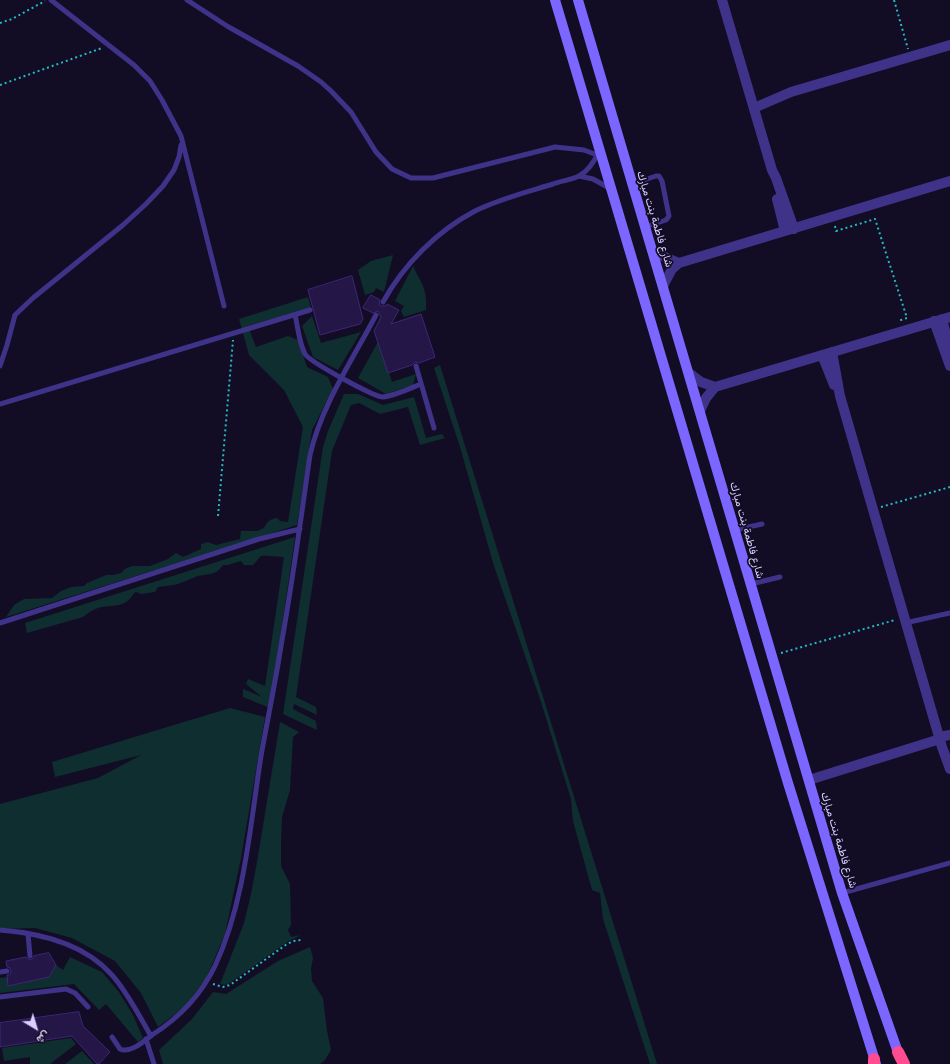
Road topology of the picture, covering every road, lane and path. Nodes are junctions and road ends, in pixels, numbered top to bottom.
1 (46, 0) edge
2 (51, 0) edge
3 (187, 0) edge
4 (555, 0) edge
5 (578, 0) edge
6 (722, 0) edge
7 (894, 0) edge
8 (0, 23) edge
9 (110, 45) junction
10 (950, 45) edge
11 (910, 57) junction
12 (0, 85) edge
13 (753, 104) junction
14 (181, 136) junction
15 (598, 151) junction
16 (579, 176) junction
17 (950, 181) edge
18 (632, 184) junction
19 (612, 190) junction
20 (832, 217) junction
21 (645, 227) junction
22 (789, 230) junction
23 (653, 252) junction
24 (679, 263) junction
25 (663, 286) junction
26 (383, 302) dead end
27 (224, 306) dead end
28 (310, 310) dead end
29 (295, 315) junction
30 (376, 315) dead end
31 (942, 319) edge
32 (905, 330) junction
33 (233, 334) junction
34 (950, 350) edge
35 (832, 352) junction
36 (822, 355) junction
37 (0, 366) edge
38 (416, 366) dead end
39 (950, 366) edge
40 (688, 373) junction
41 (342, 378) junction
42 (421, 384) junction
43 (715, 387) junction
44 (840, 396) junction
45 (0, 404) edge
46 (700, 411) junction
47 (434, 428) dead end
48 (950, 487) edge
49 (872, 509) junction
50 (218, 516) dead end
51 (762, 524) dead end
52 (300, 530) junction
53 (735, 530) junction
54 (780, 577) dead end
55 (751, 584) junction
56 (950, 613) edge
57 (0, 623) edge
58 (905, 623) junction
59 (772, 656) junction
60 (950, 735) edge
61 (943, 742) edge
62 (950, 769) edge
63 (809, 780) junction
64 (950, 863) edge
65 (842, 893) junction
66 (0, 930) edge
67 (28, 934) junction
68 (301, 940) dead end
69 (30, 956) dead end
70 (7, 971) dead end
71 (0, 972) edge
72 (206, 982) junction
73 (0, 998) edge
74 (88, 1007) dead end
75 (112, 1037) dead end
76 (149, 1038) junction
77 (898, 1052) joint
78 (875, 1062) edge
79 (154, 1064) edge
80 (903, 1064) edge

1 - 8 path
2 - 9 lane
3 - 15 lane
4 - 15 street
5 - 18 street, شارع فاطمة بنت مبارك
6 - 13 street
7 - 11 path
9 - 12 path
9 - 14 lane
10 - 11 street
11 - 13 street
13 - 22 street
14 - 27 lane
14 - 37 lane
15 - 16 lane
15 - 19 street
16 - 19 lane
16 - 26 lane
17 - 20 street
18 - 21 street, شارع فاطمة بنت مبارك
18 - 21 lane
19 - 78 street
20 - 22 street
20 - 32 path
21 - 23 street, شارع فاطمة بنت مبارك
22 - 24 street
23 - 24 street
23 - 25 street, شارع فاطمة بنت مبارك
24 - 25 street
25 - 40 street, شارع فاطمة بنت مبارك
28 - 29 lane
29 - 33 lane
29 - 41 lane
30 - 41 lane
31 - 32 street
31 - 34 street
31 - 39 street
32 - 35 street
33 - 45 lane
33 - 50 path
35 - 36 street
35 - 44 street
36 - 43 street
36 - 44 street
38 - 42 lane
40 - 43 street
40 - 46 street, شارع فاطمة بنت مبارك
41 - 42 lane
41 - 52 lane
42 - 47 lane
43 - 46 street
44 - 49 street
46 - 53 street, شارع فاطمة بنت مبارك
48 - 49 path
49 - 58 street
51 - 53 lane
52 - 57 lane
52 - 72 lane
53 - 55 street, شارع فاطمة بنت مبارك
54 - 55 lane
55 - 59 street, شارع فاطمة بنت مبارك
56 - 58 lane
58 - 59 path
58 - 61 street
59 - 63 street, شارع فاطمة بنت مبارك
60 - 61 street
61 - 62 street
61 - 63 street
63 - 65 street, شارع فاطمة بنت مبارك
64 - 65 lane
65 - 77 street, شارع فاطمة بنت مبارك
66 - 67 lane
67 - 69 lane
67 - 76 lane
68 - 72 path
70 - 71 lane
72 - 76 lane
73 - 74 lane
75 - 76 lane
76 - 79 lane
77 - 80 highway

